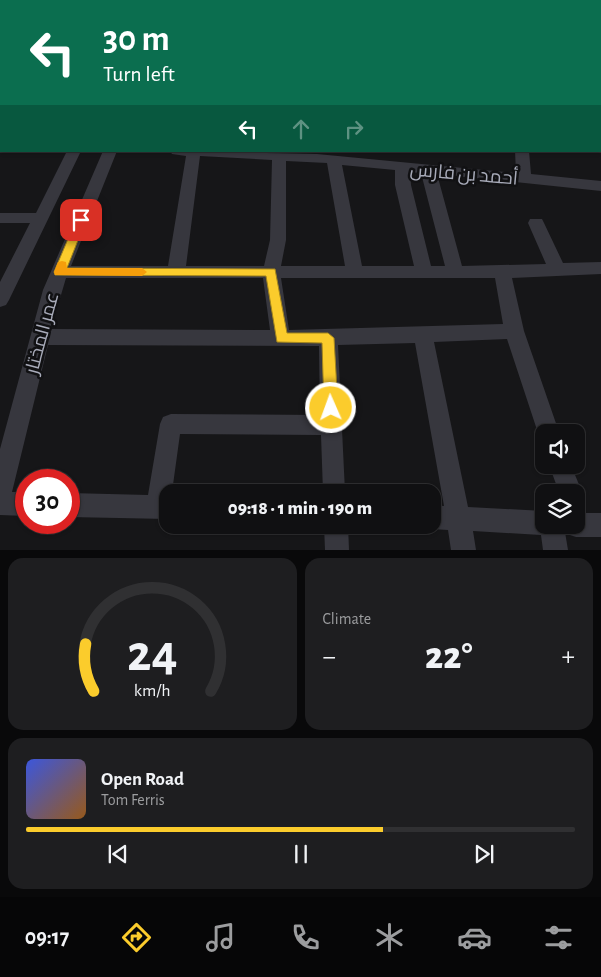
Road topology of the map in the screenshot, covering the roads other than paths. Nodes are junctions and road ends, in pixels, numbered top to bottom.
1 (74, 152) edge
2 (110, 152) edge
3 (194, 152) edge
4 (522, 152) edge
5 (258, 154) edge
6 (317, 155) edge
7 (278, 157) junction
8 (378, 158) edge
9 (334, 161) junction
10 (402, 167) junction
11 (428, 170) junction
12 (524, 178) junction
13 (598, 185) edge
14 (601, 202) edge
15 (0, 218) edge
16 (41, 218) junction
17 (536, 223) dead end
18 (601, 268) edge
19 (558, 270) junction
20 (59, 272) junction
21 (176, 272) junction
22 (271, 272) junction
23 (355, 272) junction
24 (424, 272) junction
25 (455, 272) junction
26 (502, 272) junction
27 (0, 300) edge
28 (514, 331) junction
29 (423, 336) junction
30 (40, 337) junction
31 (281, 338) junction
32 (328, 338) junction
33 (545, 424) edge
34 (332, 425) junction
35 (165, 484) edge
36 (334, 484) edge
37 (0, 492) edge
38 (0, 503) edge
39 (15, 504) edge
40 (80, 505) edge
41 (159, 507) edge
42 (441, 517) edge
43 (458, 518) junction
44 (535, 522) edge
45 (336, 534) edge
46 (553, 534) edge
47 (337, 550) edge
48 (464, 550) edge
49 (556, 550) edge

1 - 16 street
2 - 20 street, عمر المختار
3 - 5 street, أحمد بن فارس
3 - 21 street
4 - 12 street
5 - 7 street, أحمد بن فارس
6 - 7 street, أحمد بن فارس
6 - 9 street, أحمد بن فارس
7 - 22 street
8 - 9 street, أحمد بن فارس
8 - 10 street, أحمد بن فارس
9 - 23 street
10 - 11 street, أحمد بن فارس
10 - 24 street
11 - 12 street, أحمد بن فارس
11 - 25 street
12 - 13 street, أحمد بن فارس
13 - 14 street
15 - 16 street
16 - 27 street
17 - 19 street
18 - 19 street
19 - 26 street
20 - 21 street
20 - 30 street, عمر المختار
21 - 22 street
22 - 23 street
22 - 31 street
23 - 24 street
24 - 25 street
25 - 26 street
26 - 28 street
28 - 29 street
28 - 33 street
29 - 32 street
29 - 43 street
30 - 31 street
30 - 37 street, عمر المختار
31 - 32 street
32 - 34 street
34 - 35 street
34 - 36 street
38 - 39 street
40 - 41 street
42 - 43 street
43 - 44 street
43 - 48 street
45 - 47 street
46 - 49 street

